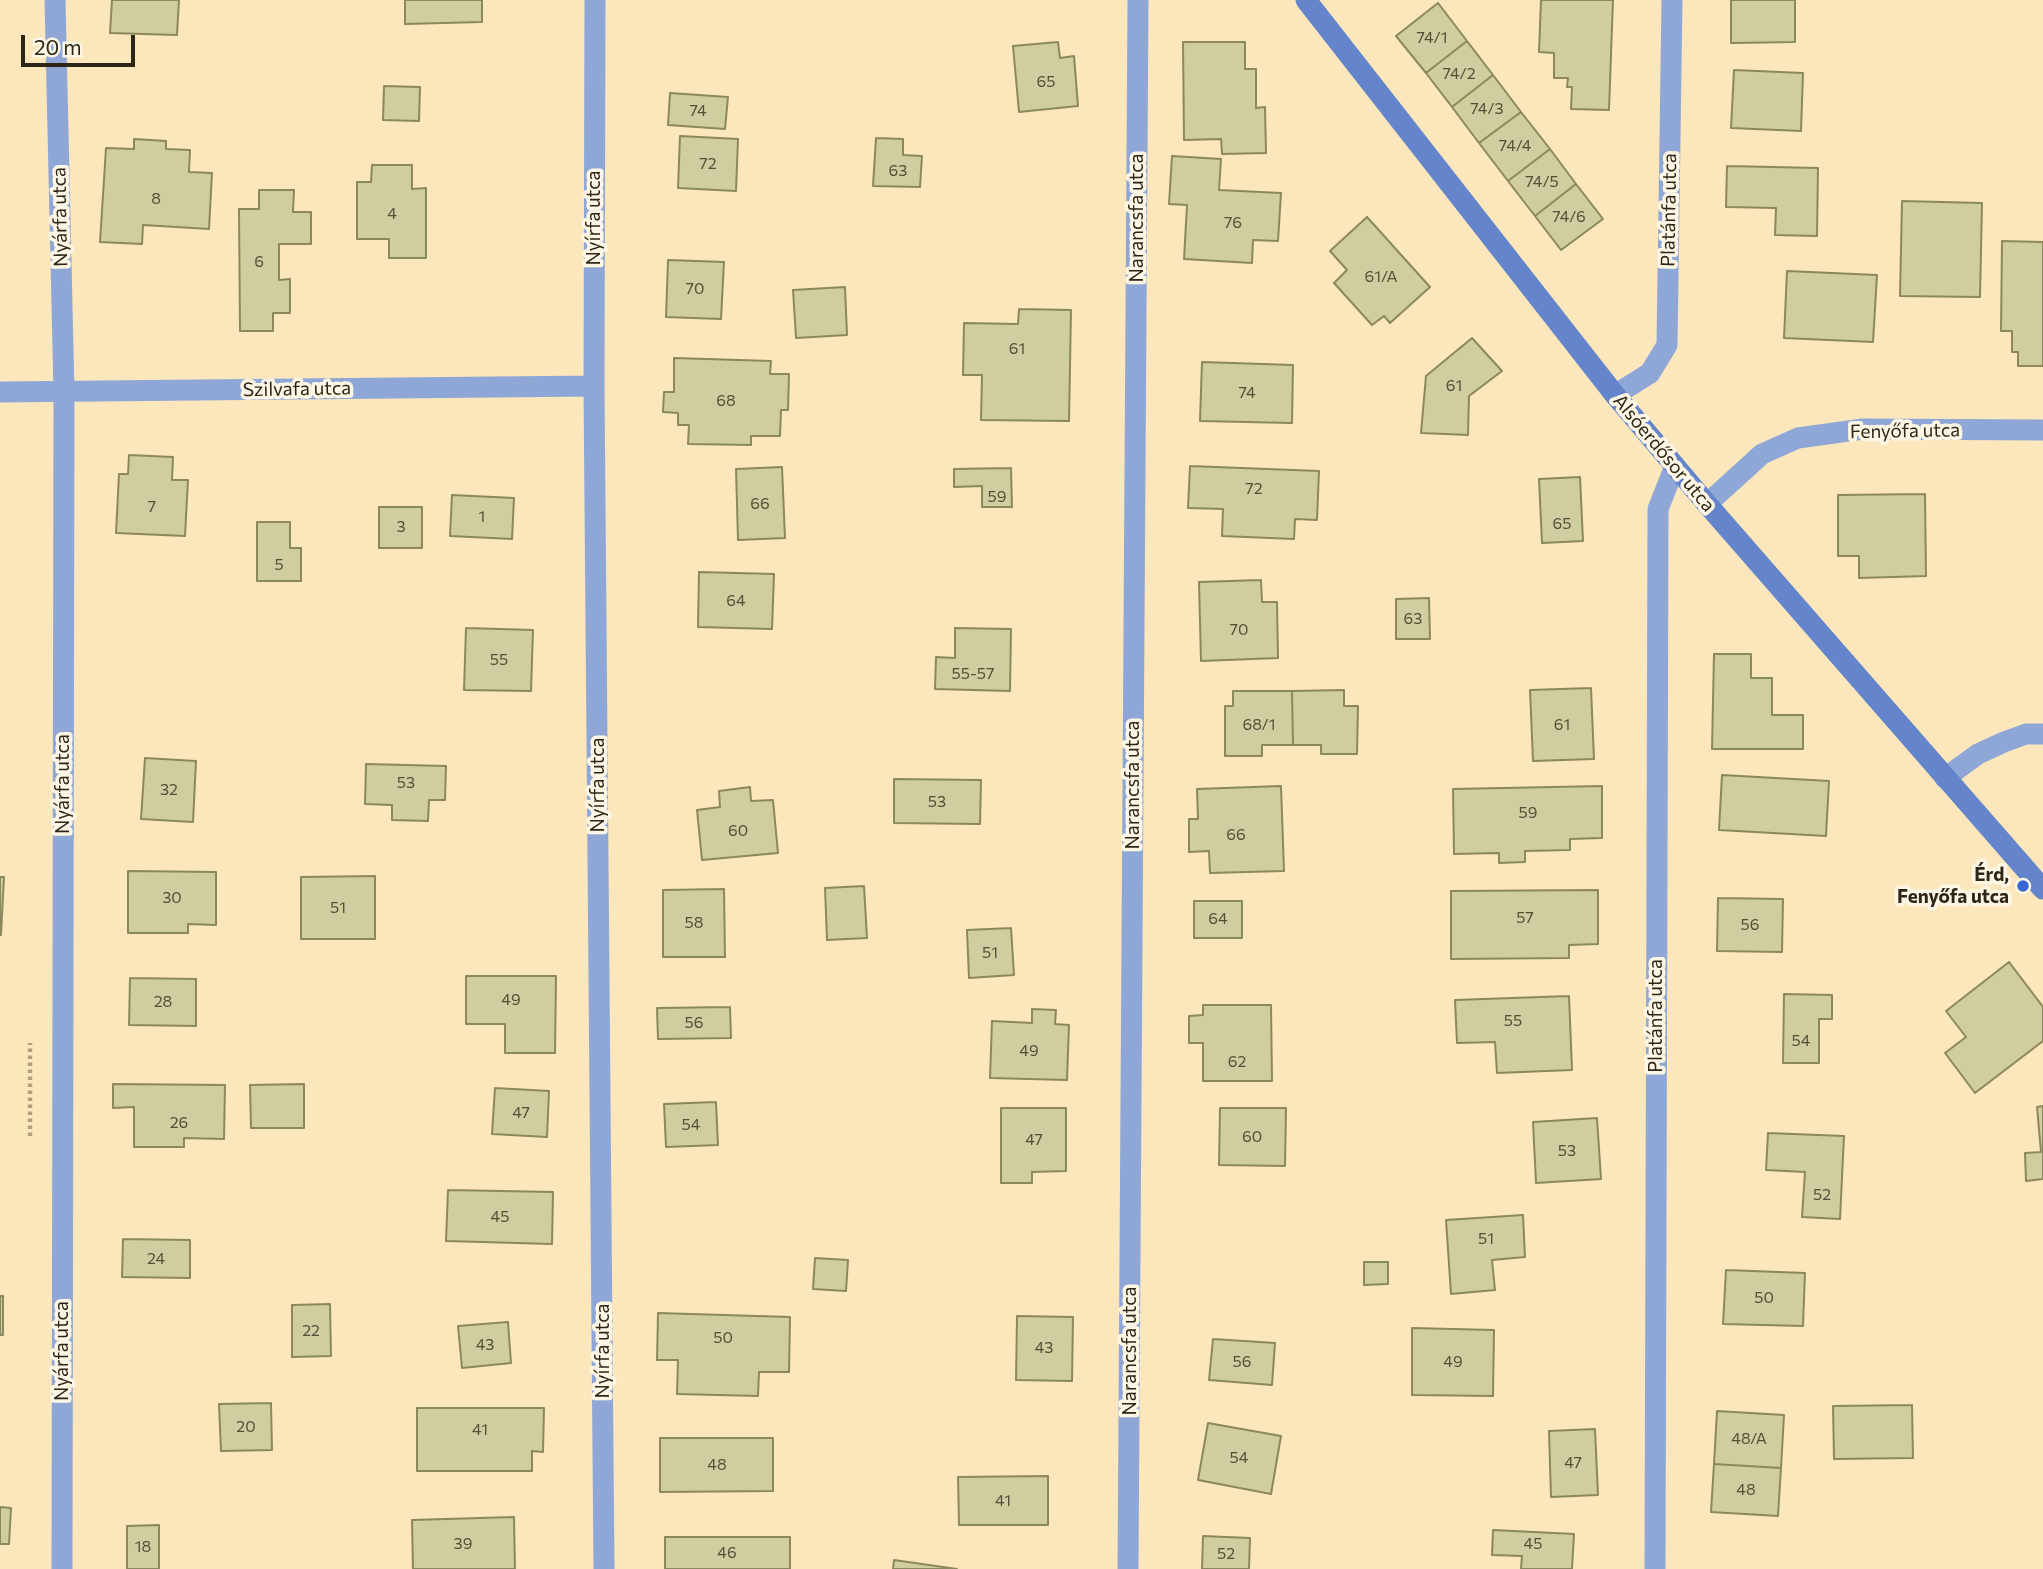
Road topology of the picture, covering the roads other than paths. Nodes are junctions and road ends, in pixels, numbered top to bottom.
1 (55, 0) edge
2 (595, 0) edge
3 (1138, 0) edge
4 (1306, 0) edge
5 (1672, 0) edge
6 (594, 386) junction
7 (0, 391) edge
8 (64, 392) junction
9 (1615, 395) junction
10 (2043, 430) edge
11 (1675, 466) junction
12 (1707, 504) junction
13 (2043, 734) edge
14 (1945, 778) junction
15 (2043, 889) edge
16 (62, 1569) edge
17 (604, 1569) edge
18 (1128, 1569) edge
19 (1655, 1569) edge

1 - 8 street, Nyárfa utca
2 - 6 street, Nyírfa utca
3 - 18 street, Narancsfa utca
4 - 9 street, Alsóerdősor utca
5 - 9 street, Platánfa utca
6 - 8 street, Szilvafa utca
6 - 17 street, Nyírfa utca
7 - 8 street, Szilvafa utca
8 - 16 street, Nyárfa utca
9 - 11 street, Alsóerdősor utca
10 - 12 street, Fenyőfa utca
11 - 12 street, Alsóerdősor utca
11 - 19 street, Platánfa utca
12 - 14 street, Alsóerdősor utca
13 - 14 street
14 - 15 street, Alsóerdősor utca

